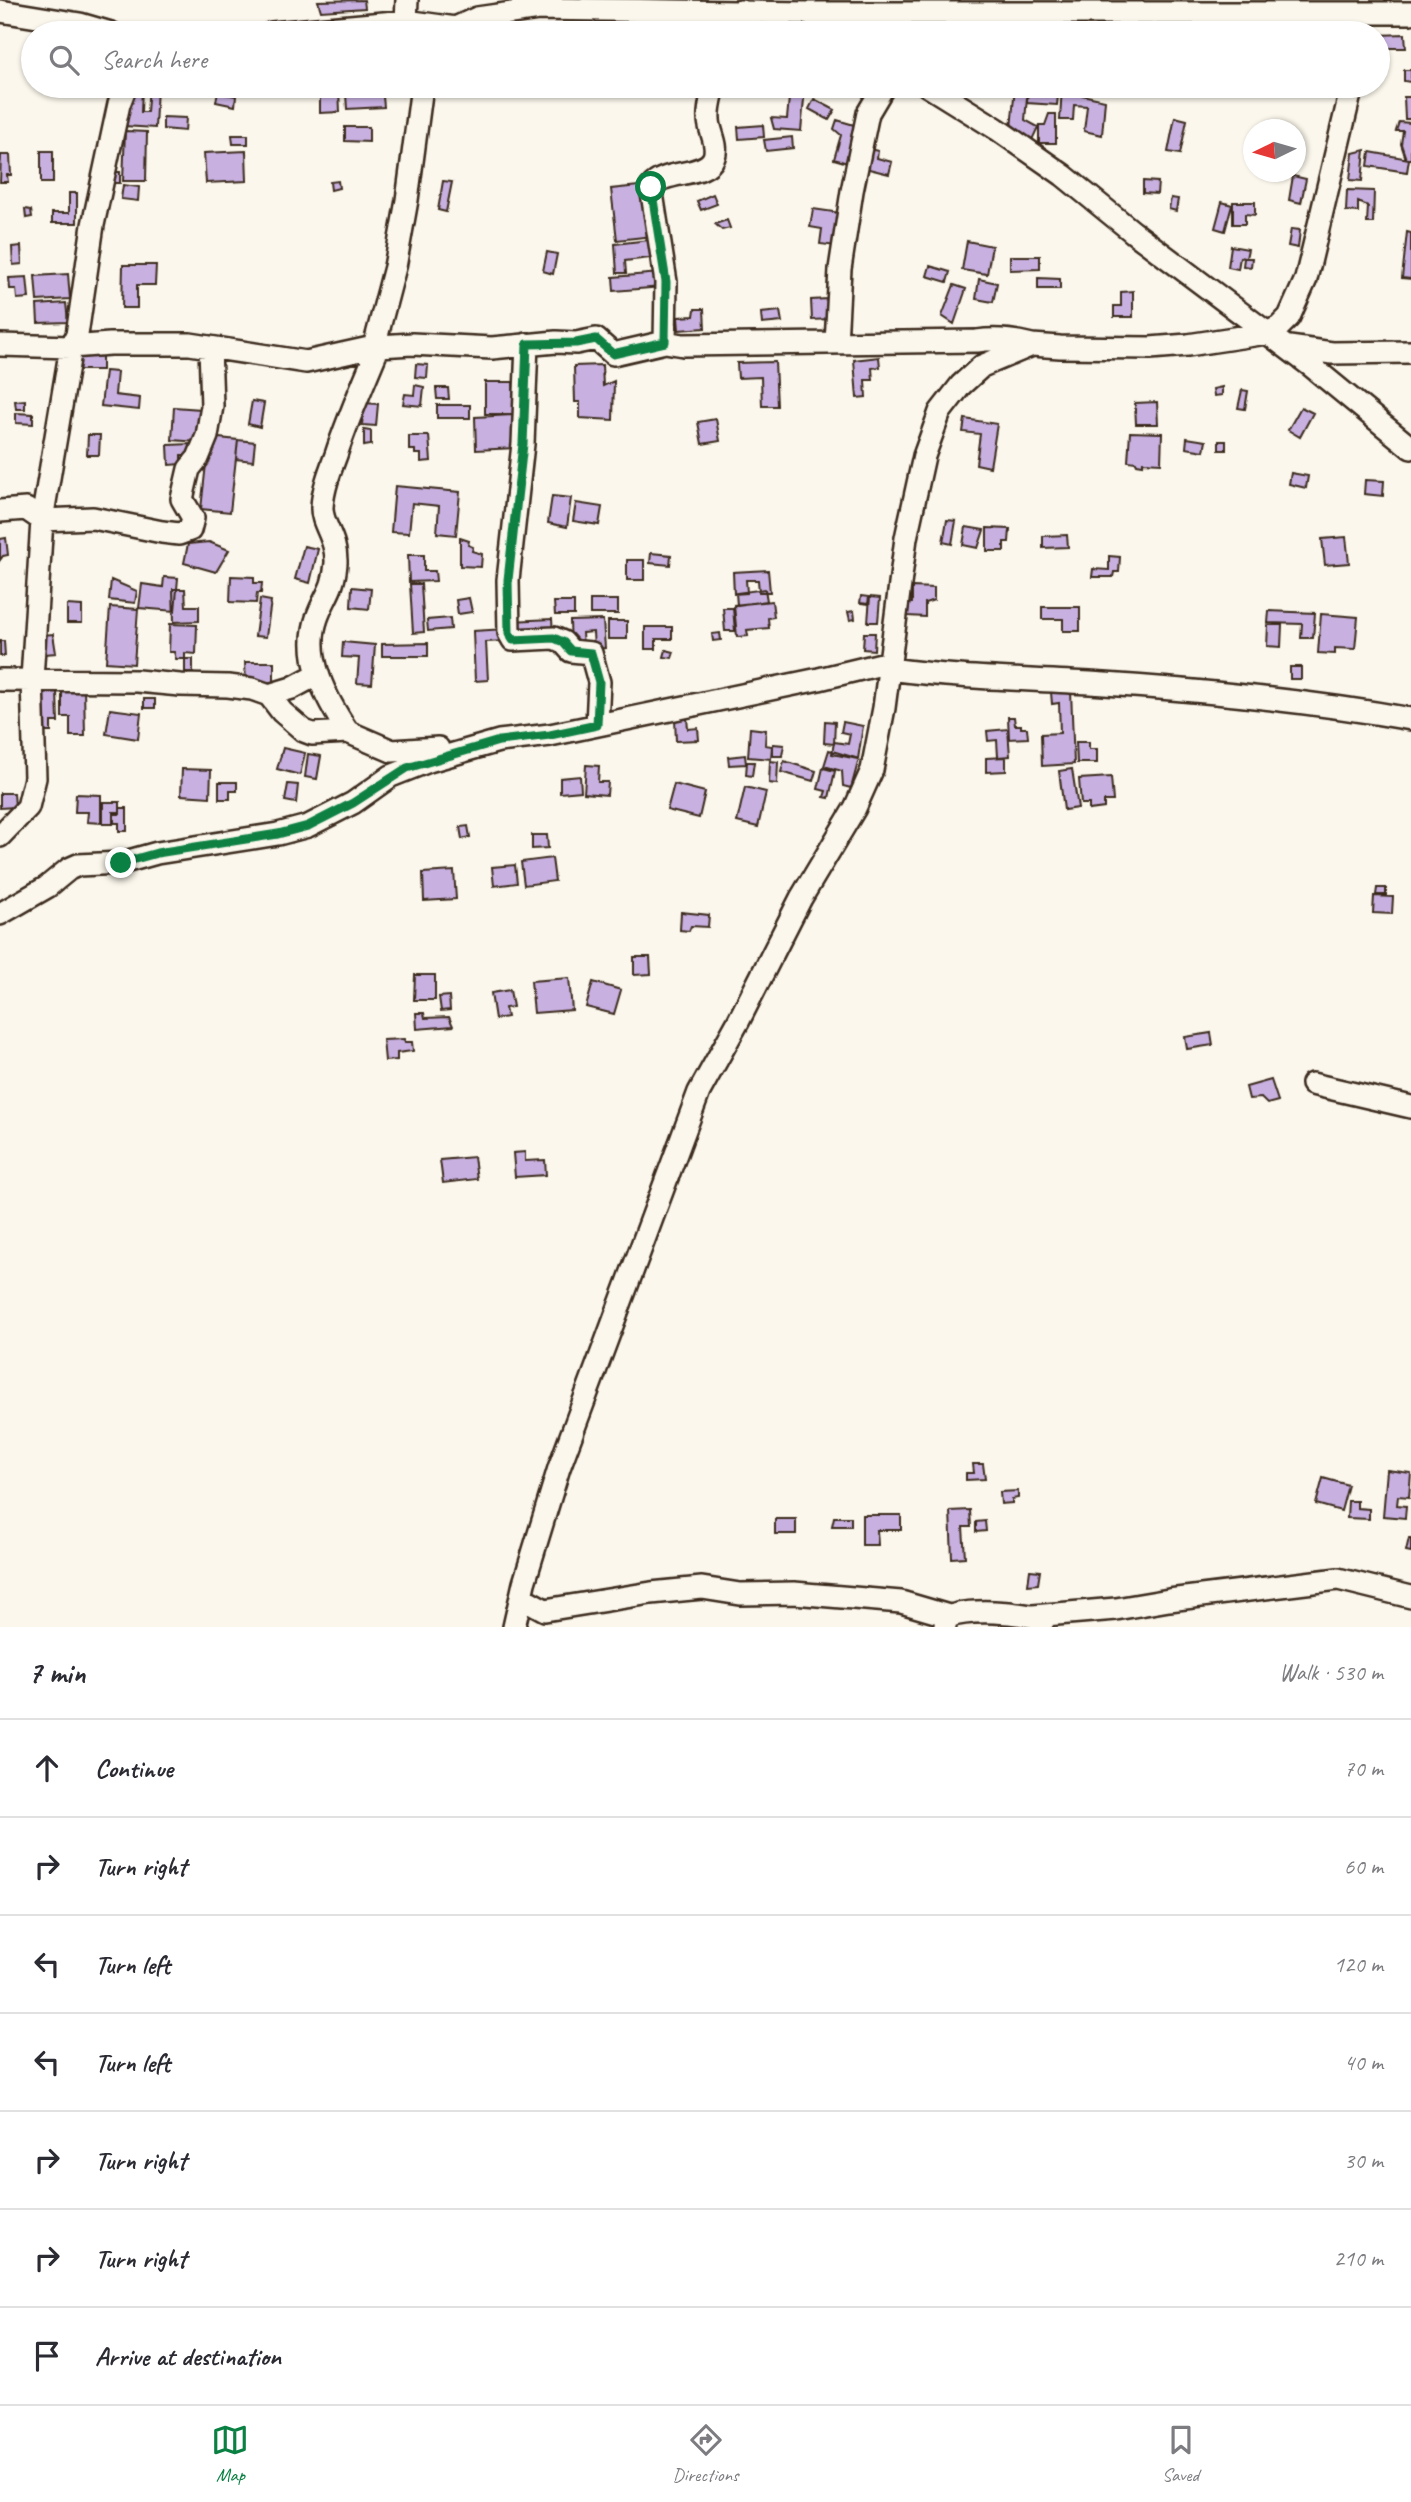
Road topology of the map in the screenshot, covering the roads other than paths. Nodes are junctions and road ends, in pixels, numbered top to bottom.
1 (801, 7) edge
2 (0, 11) edge
3 (406, 11) edge
4 (741, 11) junction
5 (1411, 13) edge
6 (1367, 16) edge
7 (62, 21) edge
8 (345, 21) edge
9 (429, 21) edge
10 (471, 21) edge
11 (733, 21) edge
12 (823, 21) edge
13 (121, 98) edge
14 (420, 98) edge
15 (712, 98) edge
16 (877, 98) edge
17 (947, 98) edge
18 (1349, 98) edge
19 (1275, 340) junction
20 (665, 342) junction
21 (836, 343) junction
22 (527, 344) junction
23 (0, 345) edge
24 (1032, 345) junction
25 (376, 346) junction
26 (71, 347) junction
27 (210, 347) junction
28 (1411, 352) edge
29 (1411, 448) edge
30 (0, 511) edge
31 (42, 520) junction
32 (889, 666) junction
33 (318, 674) junction
34 (32, 679) junction
35 (0, 680) edge
36 (269, 695) junction
37 (1411, 719) edge
38 (597, 725) junction
39 (348, 732) junction
40 (499, 741) junction
41 (0, 836) edge
42 (0, 914) edge
43 (1312, 1084) dead end
44 (1411, 1107) edge
45 (521, 1597) junction
46 (1411, 1597) edge
47 (947, 1621) edge
48 (1041, 1621) edge
49 (514, 1627) edge

1 - 4 street
1 - 6 street
1 - 12 street
2 - 7 street
3 - 8 street
3 - 9 street
4 - 10 street
4 - 11 street
5 - 6 street
13 - 26 street
14 - 25 street
15 - 20 street
16 - 21 street
17 - 19 street
18 - 19 street
19 - 24 street
19 - 28 street
19 - 29 street
20 - 21 street
20 - 22 street
21 - 24 street
22 - 25 street
22 - 38 street
23 - 26 street
24 - 32 street
25 - 27 street
25 - 33 street
26 - 27 street
26 - 31 street
27 - 31 street
30 - 31 street
31 - 34 street
32 - 37 street
32 - 38 street
32 - 45 street
33 - 36 street
33 - 39 street
34 - 35 street
34 - 36 street
34 - 41 street
36 - 39 street
38 - 40 street
39 - 40 street
40 - 42 street
43 - 44 street
45 - 47 street
45 - 49 street
46 - 48 street
47 - 48 street

